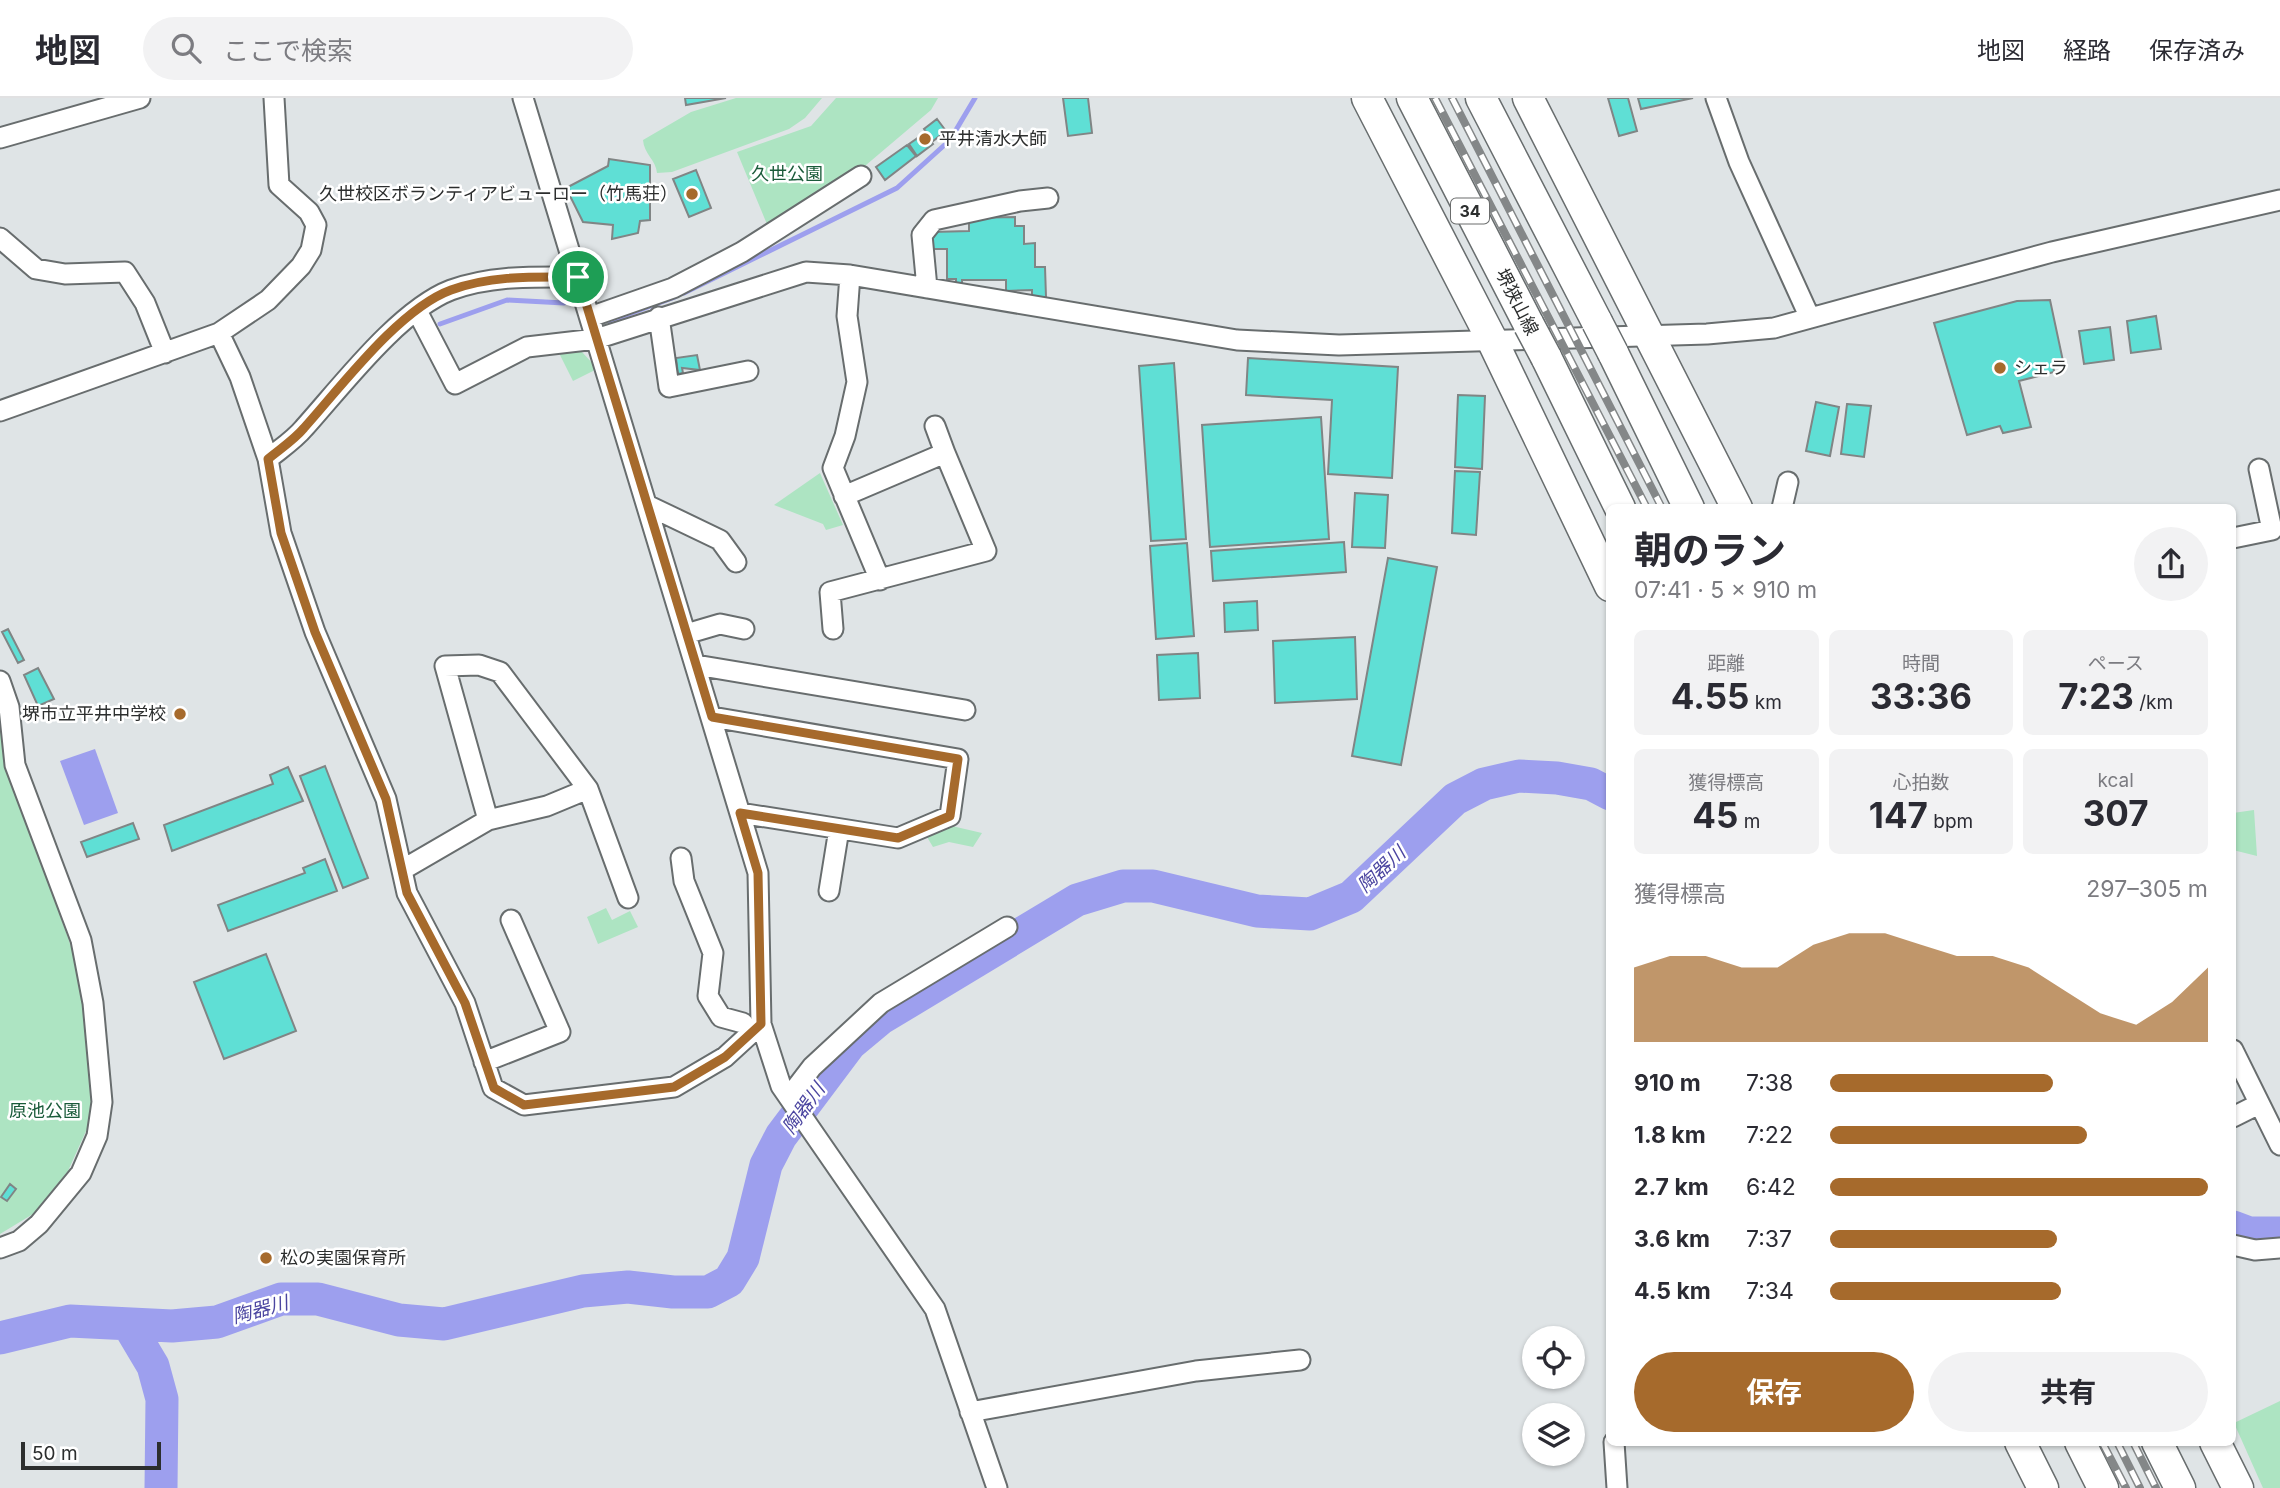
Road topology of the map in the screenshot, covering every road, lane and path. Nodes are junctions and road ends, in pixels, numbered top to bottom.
1 (140, 98) edge
2 (274, 98) edge
3 (523, 98) edge
4 (1367, 98) edge
5 (1412, 98) edge
6 (1481, 98) edge
7 (1528, 98) edge
8 (1716, 98) edge
9 (0, 138) edge
10 (861, 176) dead end
11 (1048, 198) dead end
12 (2280, 200) edge
13 (0, 239) edge
14 (850, 275) junction
15 (578, 277) junction
16 (927, 288) junction
17 (418, 311) junction
18 (590, 317) junction
19 (659, 317) junction
20 (1810, 318) junction
21 (219, 333) junction
22 (1648, 334) junction
23 (596, 339) junction
24 (1492, 340) junction
25 (165, 353) junction
26 (748, 372) dead end
27 (0, 411) edge
28 (935, 426) dead end
29 (945, 453) junction
30 (268, 459) junction
31 (2259, 469) dead end
32 (1788, 482) dead end
33 (844, 496) junction
34 (1618, 504) edge
35 (1687, 504) edge
36 (1735, 504) edge
37 (1783, 504) edge
38 (647, 505) junction
39 (2236, 537) edge
40 (736, 562) dead end
41 (1606, 578) edge
42 (880, 580) junction
43 (744, 629) dead end
44 (833, 629) dead end
45 (687, 634) junction
46 (696, 665) junction
47 (0, 681) edge
48 (965, 710) dead end
49 (712, 717) junction
50 (588, 789) junction
51 (740, 813) junction
52 (488, 820) junction
53 (839, 829) junction
54 (681, 858) dead end
55 (402, 870) junction
56 (829, 891) dead end
57 (629, 898) dead end
58 (511, 920) dead end
59 (1007, 927) dead end
60 (755, 1029) junction
61 (2236, 1056) edge
62 (484, 1062) junction
63 (791, 1099) junction
64 (2259, 1104) junction
65 (2236, 1116) edge
66 (2280, 1145) edge
67 (2236, 1246) edge
68 (0, 1248) edge
69 (2280, 1248) edge
70 (1300, 1360) dead end
71 (970, 1412) junction
72 (1614, 1446) edge
73 (2022, 1446) edge
74 (2082, 1446) edge
75 (2159, 1446) edge
76 (2217, 1446) edge
77 (997, 1488) edge
78 (1617, 1488) edge
79 (2043, 1488) edge
80 (2103, 1488) edge
81 (2180, 1488) edge
82 (2238, 1488) edge

1 - 9 street
2 - 21 street
3 - 15 street
4 - 24 main road
5 - 34 main road, 堺狭山線 / 34, bridge
6 - 35 main road, bridge
7 - 22 main road
8 - 20 street
10 - 18 street
11 - 16 street
12 - 20 street
13 - 25 street
14 - 16 street
14 - 19 street
14 - 33 street
15 - 17 street
15 - 18 street
16 - 24 street
17 - 23 street
17 - 30 street
18 - 23 street
19 - 23 street
19 - 26 street
20 - 22 street
21 - 25 street
21 - 30 street
22 - 24 street
22 - 36 main road
23 - 38 street
24 - 41 main road
25 - 27 street
28 - 29 street
29 - 33 street
29 - 42 street
30 - 55 street
31 - 39 street
32 - 37 street
33 - 42 street
38 - 40 street
38 - 45 street
42 - 44 street
43 - 45 street
45 - 46 street
46 - 48 street
46 - 49 street
47 - 68 street
49 - 51 street
49 - 53 street
50 - 52 street
50 - 52 street
50 - 57 street
51 - 53 street
51 - 60 street
52 - 55 street
53 - 56 street
54 - 60 street
55 - 62 street
58 - 62 street
59 - 63 street
60 - 62 street
60 - 63 street
61 - 64 street
63 - 71 street
64 - 65 street
64 - 66 street
67 - 69 street
70 - 71 street
71 - 77 street
72 - 78 street
73 - 79 main road
74 - 80 main road
75 - 81 main road
76 - 82 main road

